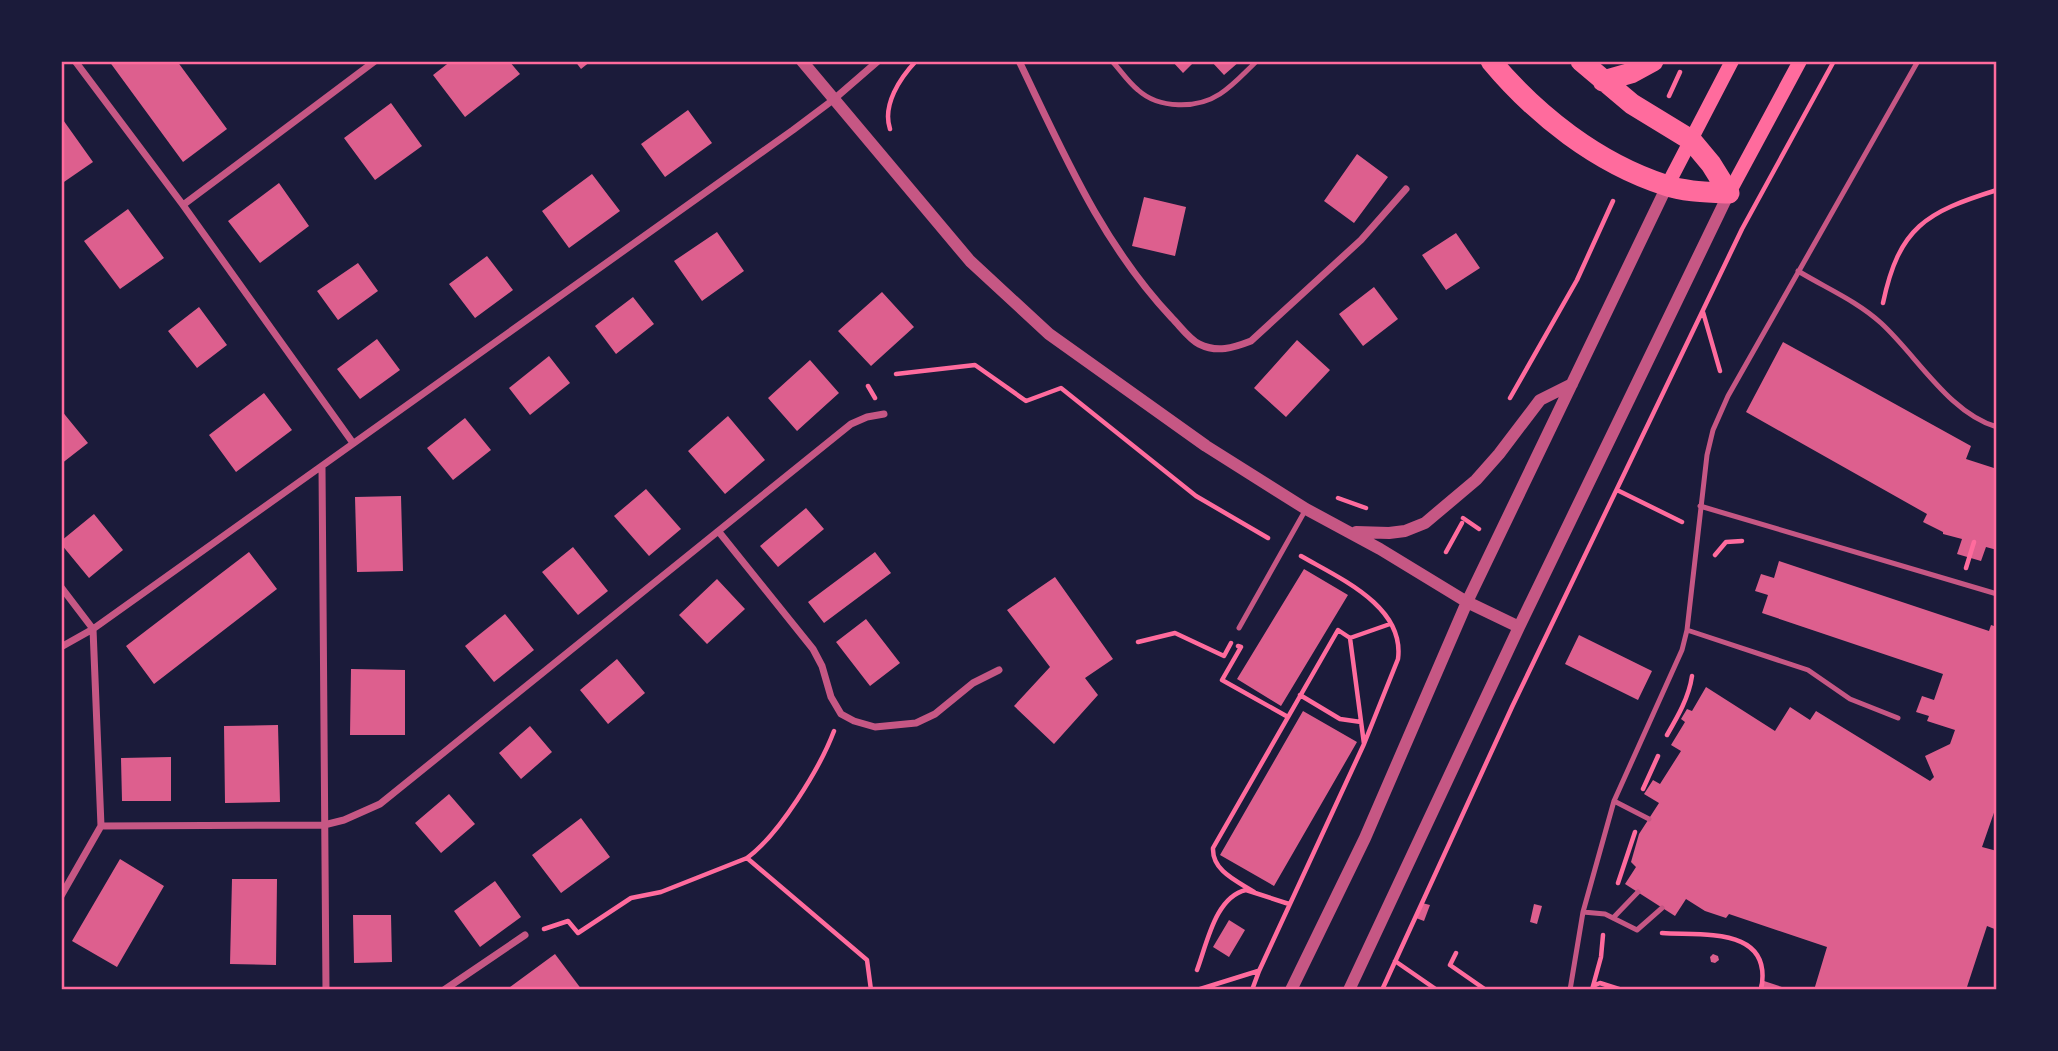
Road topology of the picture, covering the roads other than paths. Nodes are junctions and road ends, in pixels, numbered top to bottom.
1 (75, 61) edge
2 (376, 61) edge
3 (802, 61) edge
4 (878, 61) edge
5 (1019, 61) edge
6 (1112, 61) edge
7 (1257, 61) edge
8 (1491, 61) edge
9 (1581, 61) edge
10 (1653, 61) edge
11 (1732, 61) edge
12 (1800, 61) edge
13 (1918, 61) edge
14 (1604, 81) junction
15 (833, 100) junction
16 (1690, 140) junction
17 (1667, 186) junction
18 (1406, 189) dead end
19 (1729, 193) junction
20 (183, 205) junction
21 (1798, 271) junction
22 (1572, 384) junction
23 (884, 414) dead end
24 (1997, 427) edge
25 (353, 443) junction
26 (322, 467) junction
27 (1700, 506) junction
28 (1306, 509) junction
29 (1348, 531) junction
30 (719, 532) junction
31 (61, 587) edge
32 (1997, 594) edge
33 (1467, 602) junction
34 (1519, 627) junction
35 (1240, 628) dead end
36 (93, 629) junction
37 (1687, 629) junction
38 (61, 647) edge
39 (999, 670) dead end
40 (1898, 718) dead end
41 (1614, 801) junction
42 (1649, 819) dead end
43 (324, 825) junction
44 (101, 826) junction
45 (1638, 892) dead end
46 (61, 896) edge
47 (1662, 908) dead end
48 (1583, 912) junction
49 (1613, 918) junction
50 (525, 935) road end
51 (326, 990) edge
52 (444, 990) edge
53 (1291, 990) edge
54 (1349, 990) edge
55 (1570, 990) edge

1 - 20 street
2 - 20 street
3 - 15 street
4 - 15 street
5 - 18 street
6 - 7 lane
8 - 17 highway
9 - 14 highway
10 - 14 highway
11 - 16 main road
12 - 19 main road
13 - 21 lane
14 - 16 highway
15 - 25 street
15 - 28 street
16 - 17 main road
16 - 19 highway
17 - 19 highway
17 - 22 street
19 - 34 street
20 - 25 street
21 - 24 lane
21 - 27 lane
22 - 29 street
22 - 33 street
23 - 30 street
25 - 26 street
26 - 36 street
26 - 43 street
27 - 32 lane
27 - 37 lane
28 - 29 street
28 - 35 lane
29 - 33 street
30 - 39 street
30 - 43 street
31 - 36 street
33 - 34 street
33 - 53 street
34 - 54 street
36 - 38 street
36 - 44 street
37 - 40 lane
37 - 41 lane
41 - 42 lane
41 - 48 lane
43 - 44 street
43 - 51 street
44 - 46 street
45 - 49 lane
47 - 49 lane
48 - 49 lane
48 - 55 lane
50 - 52 street

